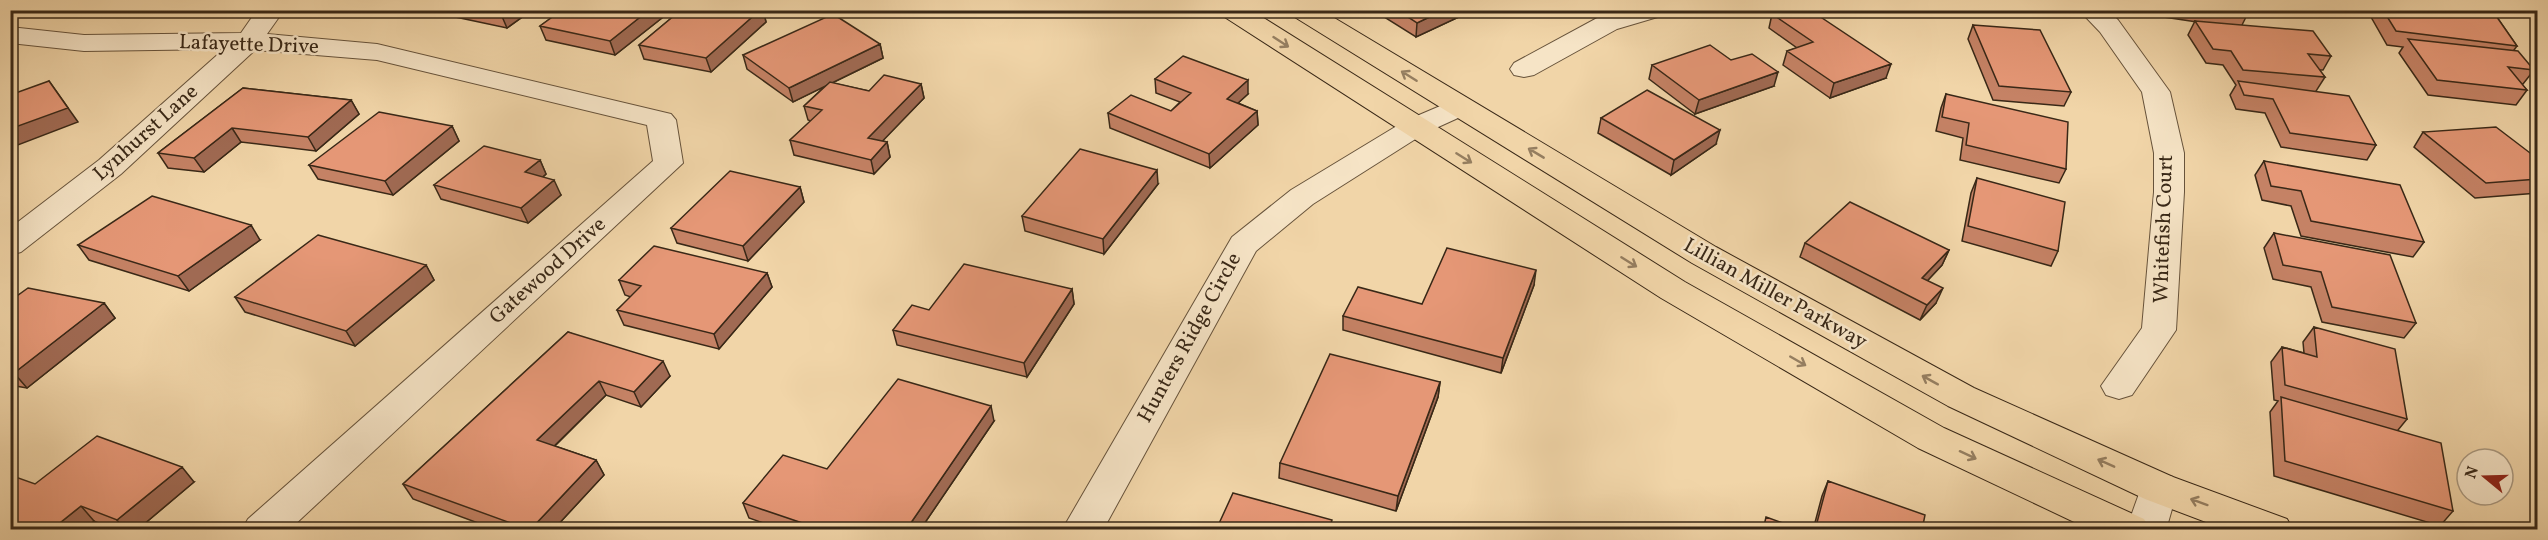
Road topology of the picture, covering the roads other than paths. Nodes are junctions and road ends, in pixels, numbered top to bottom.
1 (271, 10) edge
2 (1232, 10) edge
3 (1302, 10) edge
4 (1652, 10) edge
5 (2092, 10) edge
6 (10, 35) edge
7 (249, 41) junction
8 (1524, 69) dead end
9 (486, 78) joint
10 (1459, 107) junction
11 (1415, 127) junction
12 (10, 245) edge
13 (2120, 386) dead end
14 (2159, 488) junction
15 (262, 530) edge
16 (1082, 530) edge
17 (2130, 530) edge
18 (2146, 530) edge
19 (2273, 530) edge

1 - 7 street, Lynhurst Lane
2 -> 11 main road
10 -> 3 main road, Lillian Miller Parkway
4 - 8 street
5 - 13 street, Whitefish Court
6 - 7 street, Lafayette Drive
7 - 9 street, Lafayette Drive
7 - 12 street, Lynhurst Lane
9 - 15 street, Gatewood Drive
10 - 11 street, Hunters Ridge Circle
14 -> 10 main road, Lillian Miller Parkway
11 - 16 street, Hunters Ridge Circle
11 -> 17 main road
14 - 18 street
19 -> 14 main road, Lillian Miller Parkway

